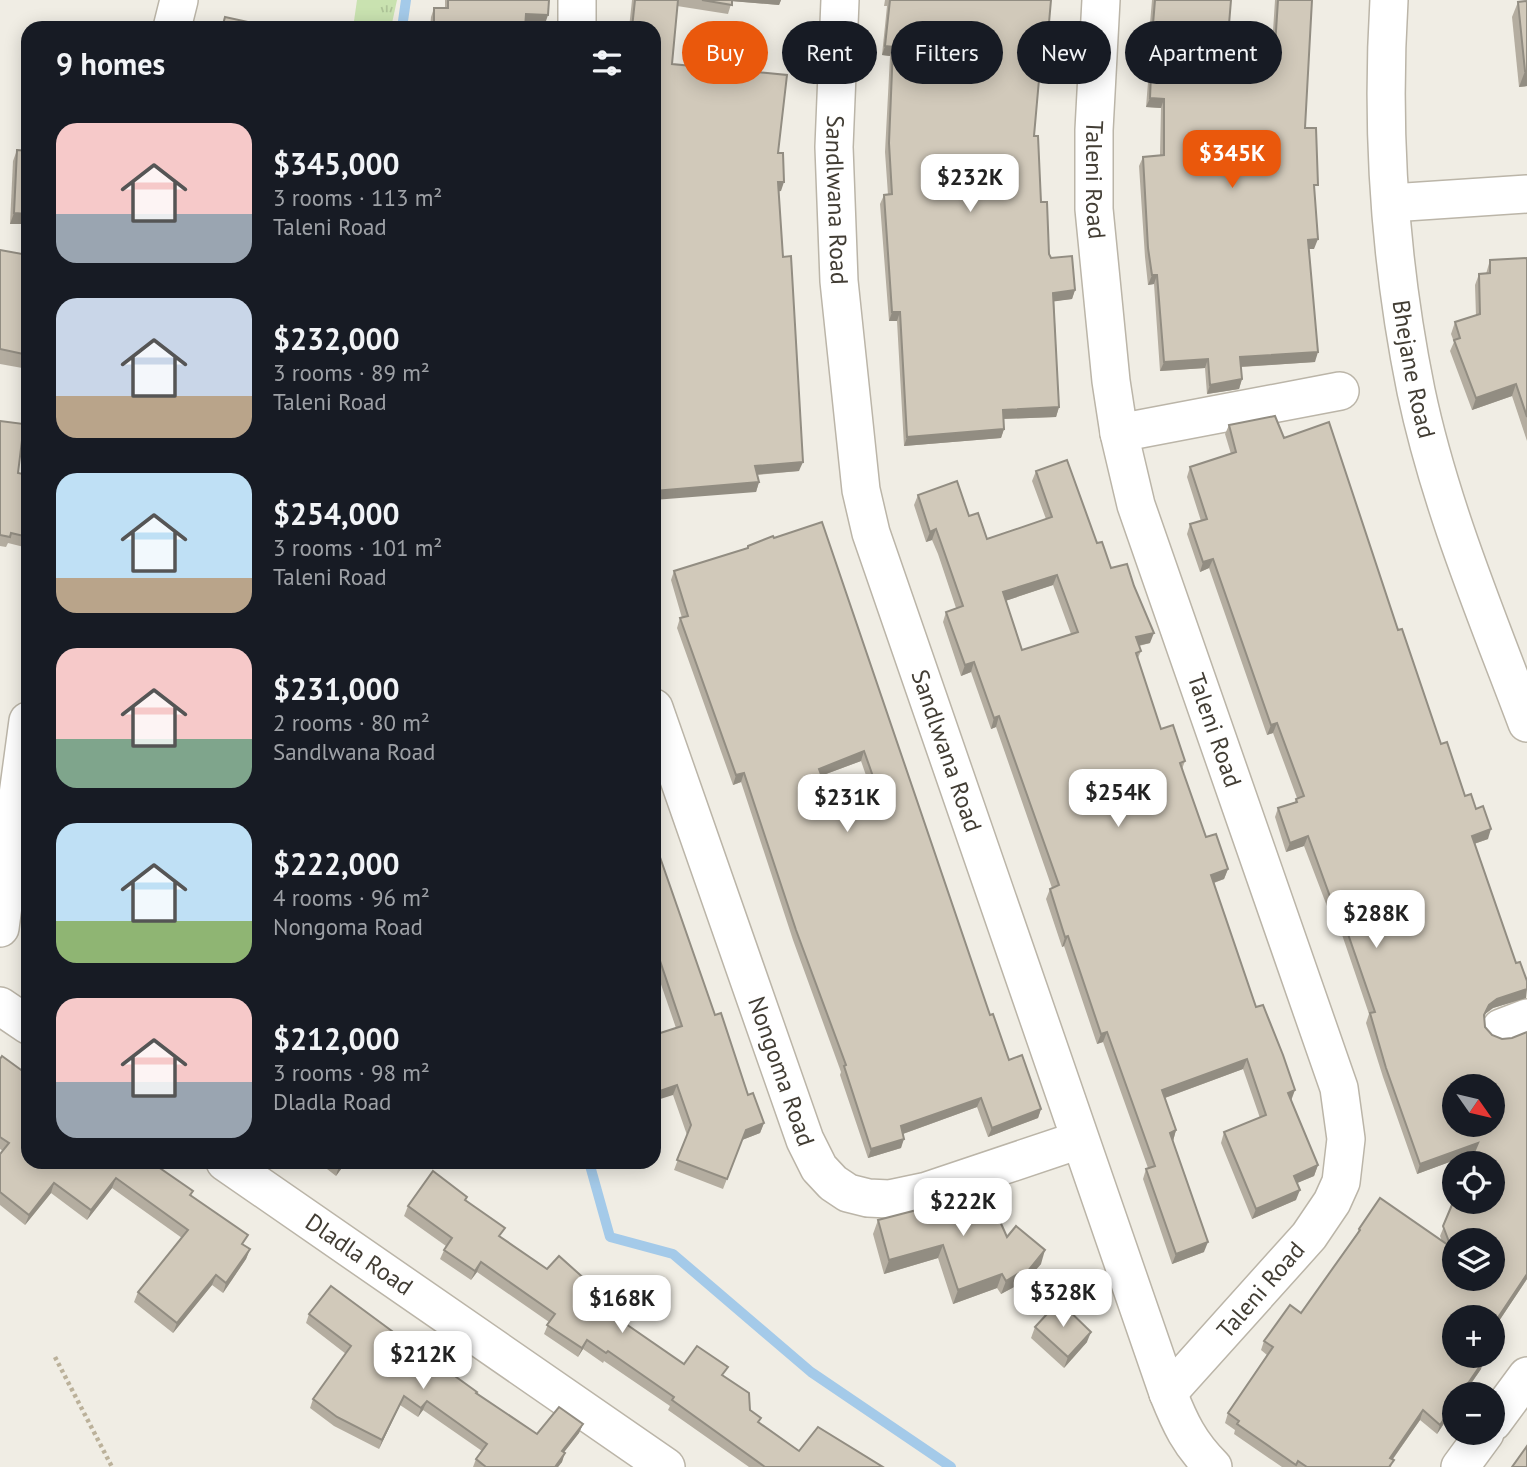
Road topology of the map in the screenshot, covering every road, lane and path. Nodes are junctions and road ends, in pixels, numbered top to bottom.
1 (178, 0) edge
2 (577, 0) edge
3 (840, 0) edge
4 (1101, 0) edge
5 (1388, 0) edge
6 (174, 21) edge
7 (577, 21) edge
8 (1527, 194) edge
9 (1391, 203) junction
10 (1340, 391) dead end
11 (1119, 433) junction
12 (1527, 723) edge
13 (661, 728) edge
14 (21, 773) edge
15 (0, 928) edge
16 (0, 1006) edge
17 (21, 1021) edge
18 (1079, 1140) junction
19 (235, 1169) edge
20 (55, 1357) dead end
21 (1527, 1376) edge
22 (1168, 1393) junction
23 (1505, 1406) edge
24 (1476, 1445) edge
25 (112, 1467) edge
26 (666, 1467) edge
27 (1213, 1467) edge
28 (1460, 1467) edge

1 - 6 street
2 - 7 street
3 - 18 street, Sandlwana Road
4 - 11 street, Taleni Road
5 - 9 street, Bhejane Road
8 - 9 street
9 - 12 street, Bhejane Road
10 - 11 street
11 - 22 street, Taleni Road
13 - 18 street, Nongoma Road
14 - 15 street
16 - 17 street
18 - 22 street, Sandlwana Road
19 - 26 street, Dladla Road
20 - 25 path
21 - 23 street
22 - 27 street, Sandlwana Road
24 - 28 street

